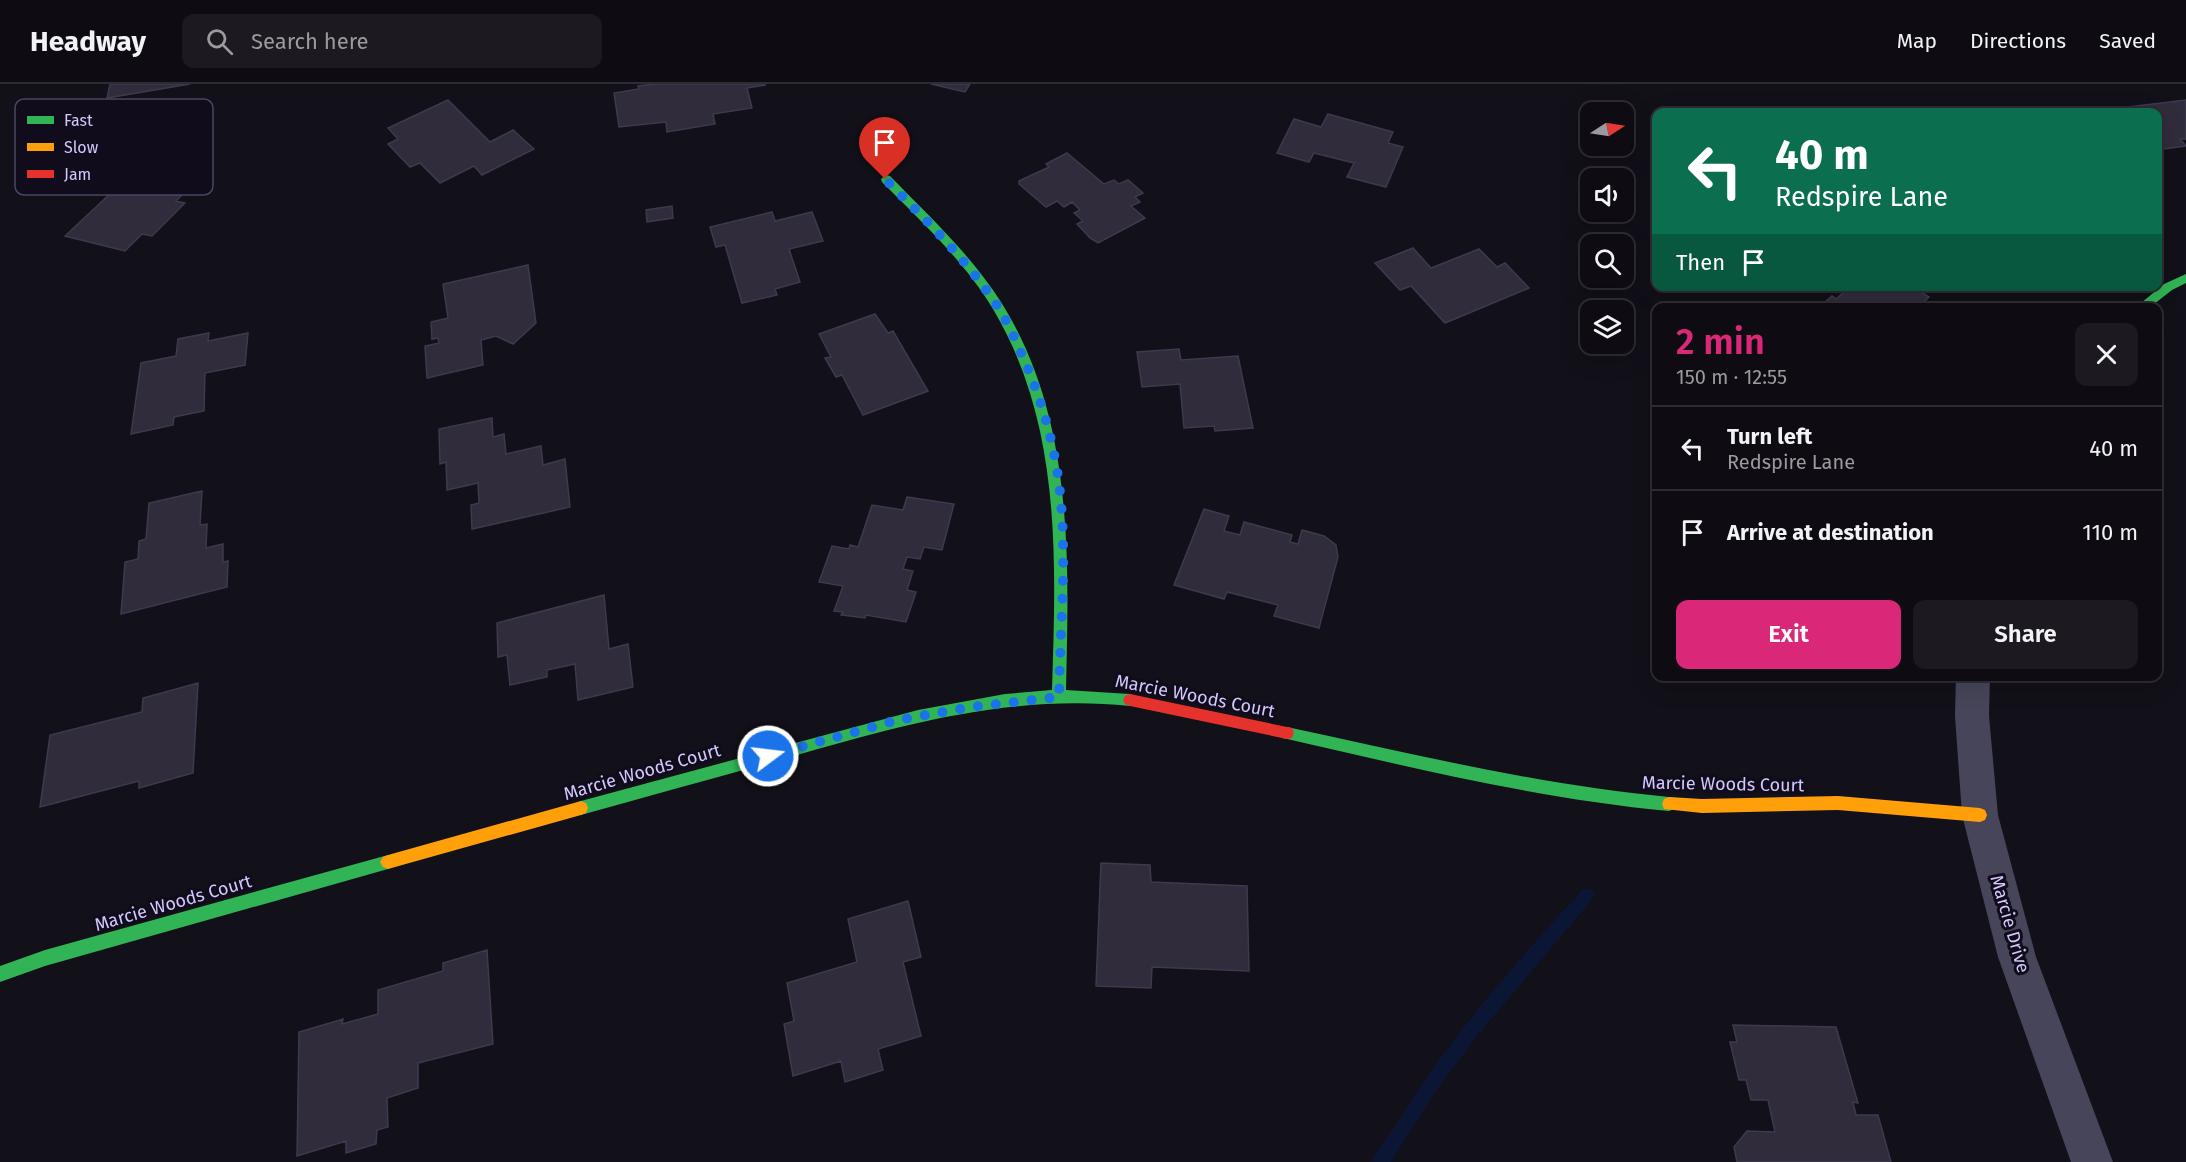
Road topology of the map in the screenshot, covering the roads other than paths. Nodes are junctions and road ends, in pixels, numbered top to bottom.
1 (885, 179) dead end
2 (2186, 278) edge
3 (2147, 303) edge
4 (1973, 681) edge
5 (1059, 697) junction
6 (1980, 815) junction
7 (0, 974) edge
8 (2092, 1162) edge

1 - 5 street
2 - 3 street
4 - 6 street, Marcie Drive
5 - 6 street, Marcie Woods Court
5 - 7 street, Marcie Woods Court
6 - 8 street, Marcie Drive

